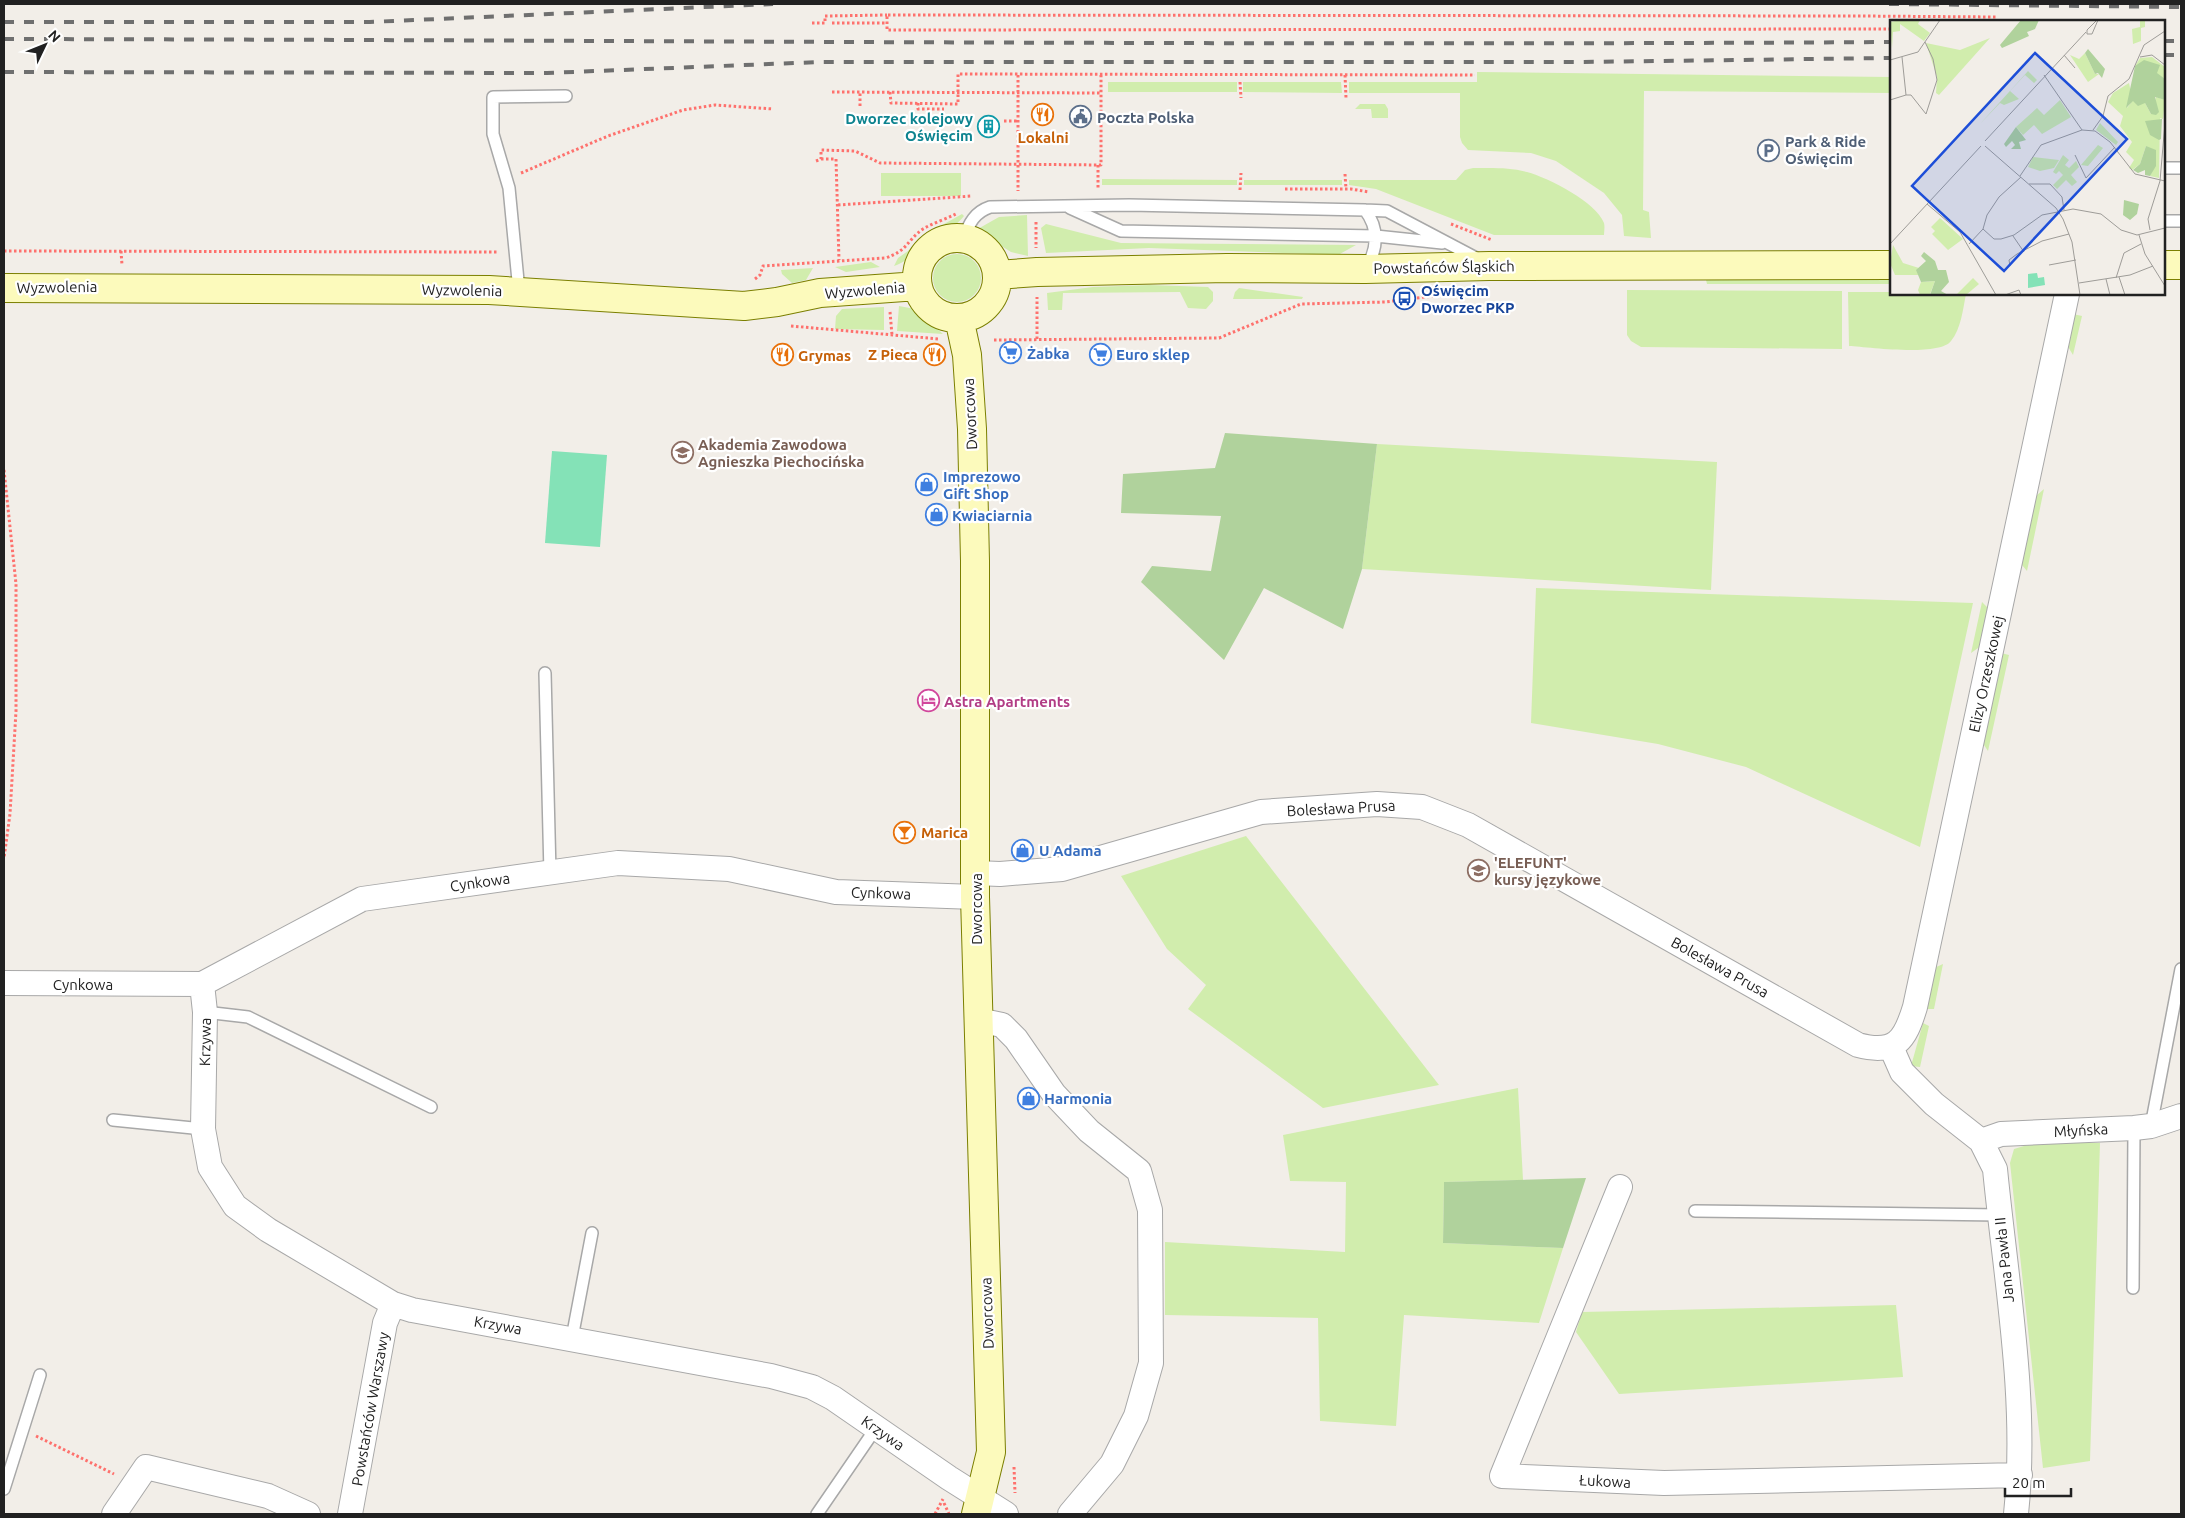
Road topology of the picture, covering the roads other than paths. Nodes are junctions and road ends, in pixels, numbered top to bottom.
1 (566, 96) dead end
2 (2165, 168) edge
3 (2181, 168) edge
4 (1067, 206) junction
5 (1365, 210) junction
6 (2165, 221) edge
7 (2181, 222) edge
8 (1376, 236) junction
9 (964, 238) junction
10 (1449, 244) junction
11 (1890, 264) edge
12 (2165, 265) edge
13 (2181, 265) edge
14 (1489, 266) junction
15 (1366, 269) junction
16 (997, 275) junction
17 (918, 286) junction
18 (4, 288) edge
19 (519, 291) junction
20 (2068, 295) edge
21 (959, 318) junction
22 (545, 673) dead end
23 (550, 872) junction
24 (976, 885) junction
25 (2181, 969) edge
26 (4, 983) edge
27 (202, 984) junction
28 (205, 1012) junction
29 (978, 1020) junction
30 (1892, 1047) junction
31 (431, 1107) dead end
32 (2181, 1116) edge
33 (113, 1120) dead end
34 (2143, 1127) junction
35 (203, 1130) junction
36 (1981, 1141) junction
37 (1620, 1187) dead end
38 (1695, 1211) dead end
39 (2000, 1216) junction
40 (592, 1233) dead end
41 (2133, 1288) dead end
42 (393, 1304) junction
43 (572, 1338) junction
44 (40, 1375) dead end
45 (876, 1428) junction
46 (2020, 1475) junction
47 (4, 1489) edge
48 (978, 1507) edge
49 (114, 1514) edge
50 (308, 1514) edge
51 (350, 1514) edge
52 (817, 1514) edge
53 (1006, 1514) edge
54 (1070, 1514) edge
55 (2016, 1514) edge

1 - 19 lane
2 - 3 lane
4 - 5 lane
4 - 8 lane
4 - 9 lane
5 - 8 lane
5 - 10 lane
6 - 7 lane
8 - 10 lane
8 - 15 lane
9 - 16 street
9 - 17 street
10 - 14 lane
11 - 14 street, Powstańców Śląskich
12 - 13 street
14 - 15 street, Powstańców Śląskich
15 - 16 street, Powstańców Śląskich
16 - 21 street
17 - 19 street, Wyzwolenia
17 - 21 street
18 - 19 street, Wyzwolenia
20 - 30 street, Elizy Orzeszkowej
21 - 24 street, Dworcowa
22 - 23 lane
23 - 24 street, Cynkowa
23 - 27 street, Cynkowa
24 - 29 street, Dworcowa
24 - 30 street, Bolesława Prusa
25 - 34 lane
26 - 27 street, Cynkowa
27 - 28 street, Krzywa
28 - 31 lane
28 - 35 street, Krzywa
29 - 48 street, Dworcowa
29 - 54 street
30 - 36 street, Jana Pawła II
32 - 34 street, Młyńska
33 - 35 lane
34 - 36 street, Młyńska
34 - 41 lane
35 - 42 street, Krzywa
36 - 39 street, Jana Pawła II
37 - 46 street, Łukowa
38 - 39 lane
39 - 46 street, Jana Pawła II
40 - 43 lane
42 - 43 street, Krzywa
42 - 51 street, Powstańców Warszawy
43 - 45 street, Krzywa
44 - 47 lane
45 - 48 street, Krzywa
45 - 52 lane
46 - 55 street, Jana Pawła II
48 - 53 street, Krzywa
49 - 50 street

